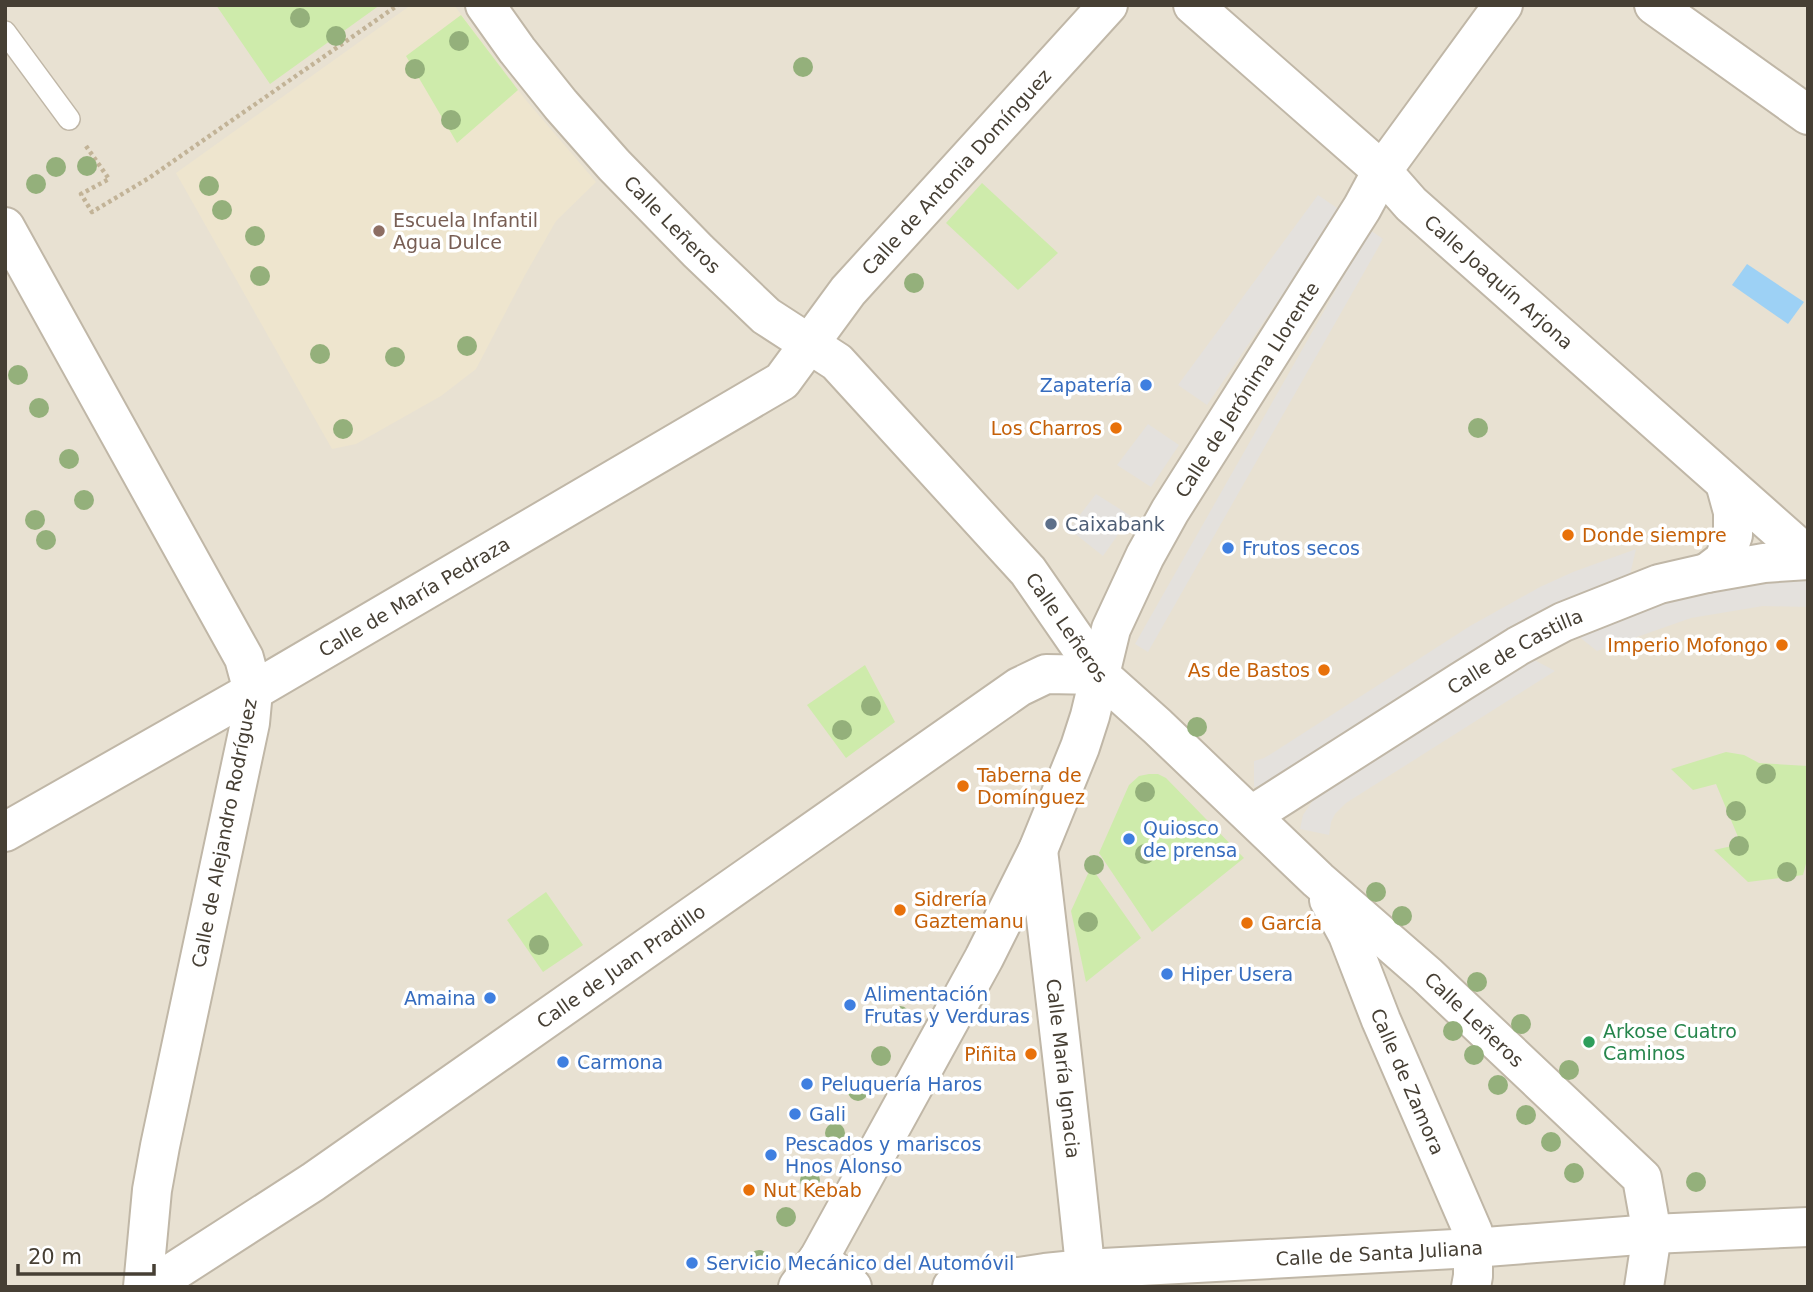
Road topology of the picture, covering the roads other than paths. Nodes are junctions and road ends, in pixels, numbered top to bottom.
1 (485, 5) edge
2 (1108, 5) edge
3 (1193, 5) edge
4 (1503, 5) edge
5 (1654, 5) edge
6 (5, 32) edge
7 (1808, 114) edge
8 (69, 119) dead end
9 (1382, 171) junction
10 (5, 227) edge
11 (809, 345) junction
12 (1725, 483) junction
13 (1808, 558) edge
14 (1707, 573) junction
15 (1100, 675) junction
16 (253, 691) junction
17 (1252, 815) junction
18 (5, 832) edge
19 (1038, 850) junction
20 (1318, 880) junction
21 (1427, 975) junction
22 (1381, 1020) junction
23 (1808, 1227) edge
24 (1652, 1234) junction
25 (1473, 1248) junction
26 (809, 1272) edge
27 (1086, 1278) edge
28 (143, 1287) edge
29 (150, 1287) edge
30 (852, 1287) edge
31 (952, 1287) edge
32 (1471, 1287) edge
33 (1644, 1287) edge

1 - 11 street, Calle Leñeros
2 - 11 street, Calle de Antonia Domínguez
3 - 9 street, Calle Joaquín Arjona
4 - 9 street, Calle de Jerónima Llorente
5 - 7 street
6 - 8 lane
9 - 12 street, Calle Joaquín Arjona
9 - 15 street, Calle de Jerónima Llorente
10 - 16 street, Calle de Alejandro Rodríguez
11 - 15 street, Calle Leñeros
11 - 16 street, Calle de María Pedraza
12 - 13 street, Calle Joaquín Arjona
12 - 14 street
13 - 14 street, Calle de Castilla
14 - 17 street, Calle de Castilla
15 - 17 street, Calle Leñeros
15 - 19 street, Calle de Jerónima Llorente
15 - 29 street, Calle de Juan Pradillo
16 - 18 street, Calle de María Pedraza
16 - 28 street, Calle de Alejandro Rodríguez
17 - 20 street, Calle Leñeros
19 - 26 street, Calle de Jerónima Llorente
19 - 27 street, Calle María Ignacia
20 - 21 street, Calle Leñeros
20 - 22 street, Calle de Zamora
21 - 22 street
21 - 24 street, Calle Leñeros
22 - 25 street, Calle de Zamora
23 - 24 street, Calle de Santa Juliana
24 - 25 street, Calle de Santa Juliana
24 - 33 street, Calle Leñeros
25 - 27 street, Calle de Santa Juliana
25 - 32 street, Calle de Zamora
26 - 30 street
27 - 31 street, Calle de Santa Juliana

